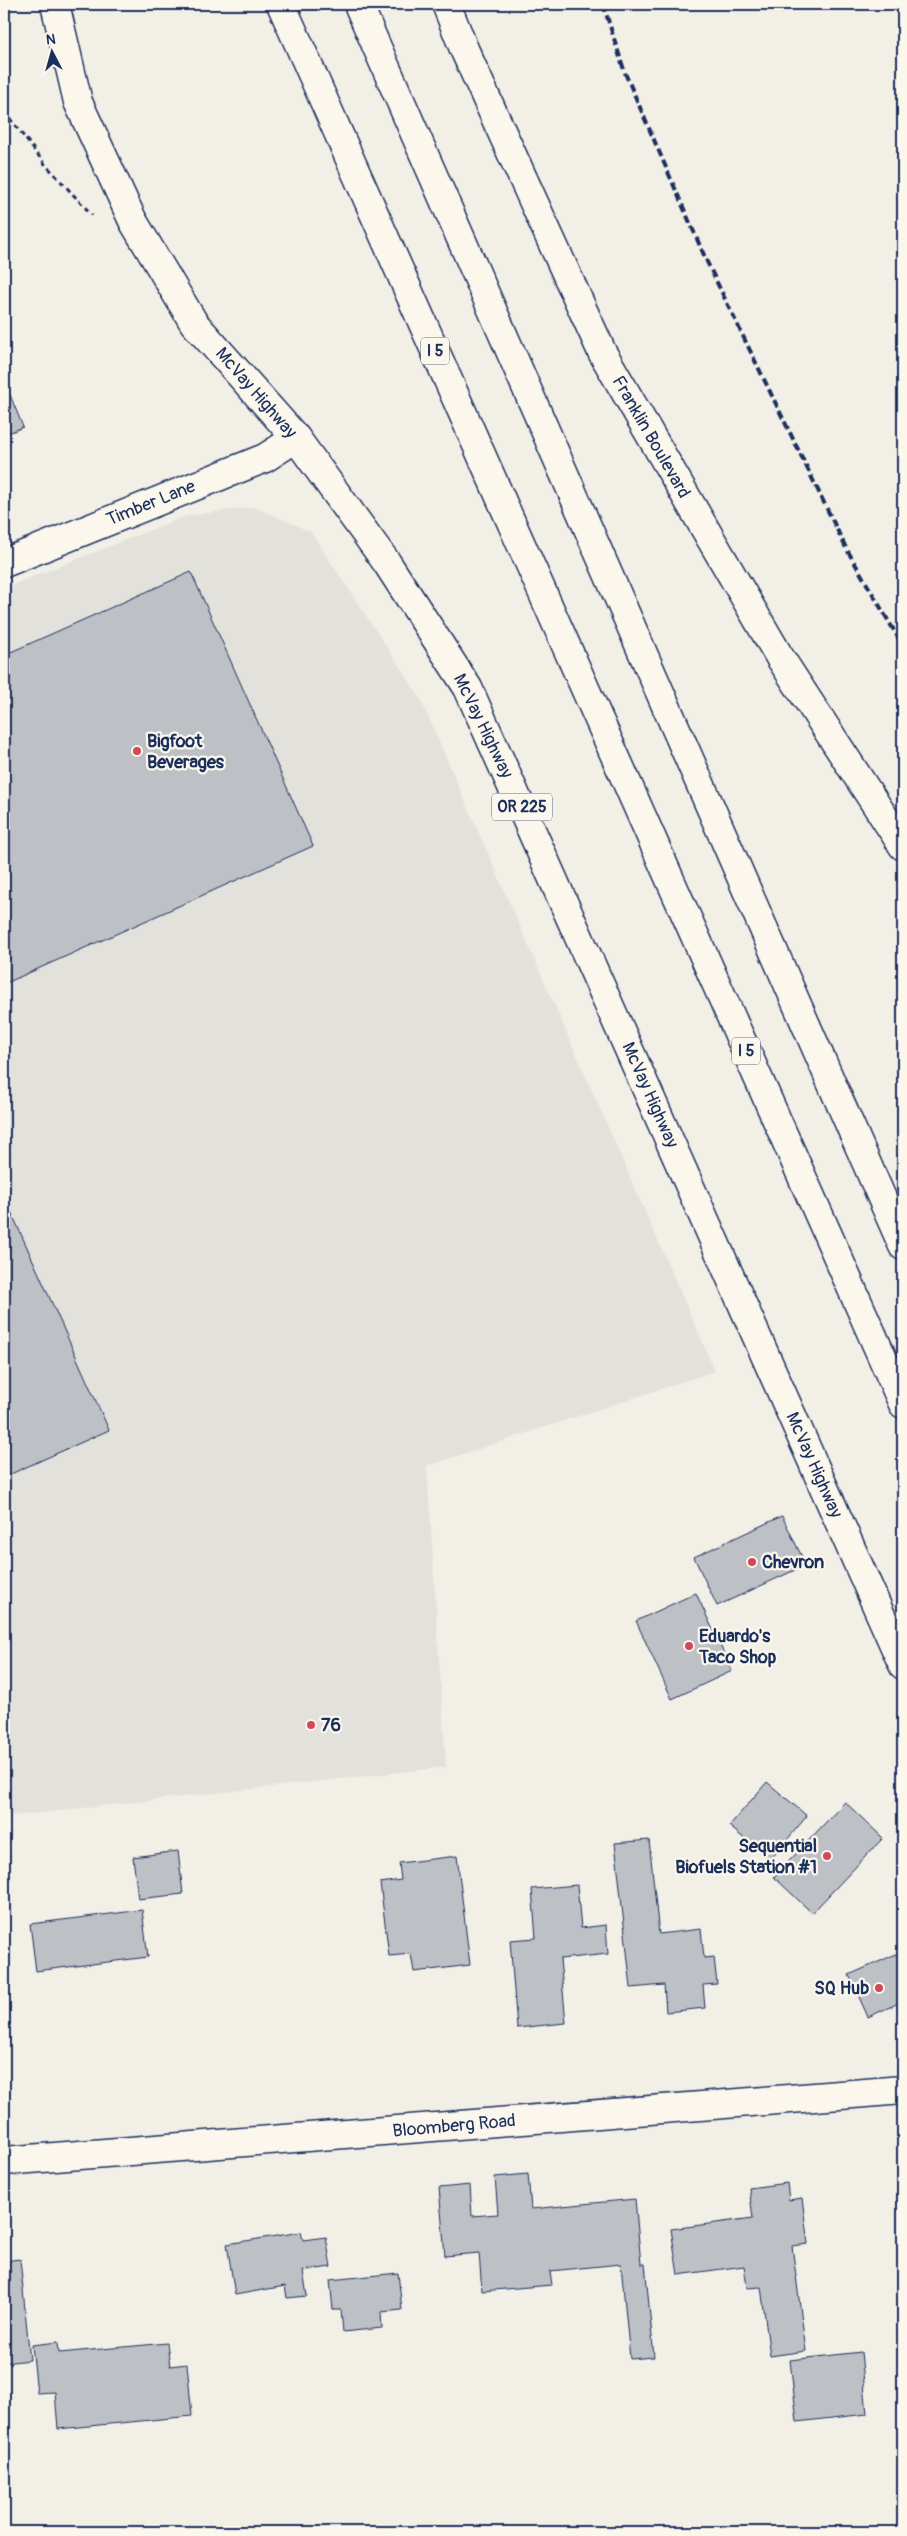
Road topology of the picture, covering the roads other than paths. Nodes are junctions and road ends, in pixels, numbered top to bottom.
1 (55, 4) edge
2 (281, 4) edge
3 (358, 4) edge
4 (446, 4) edge
5 (296, 438) junction
6 (4, 563) edge
7 (903, 846) edge
8 (903, 1246) edge
9 (903, 1404) edge
10 (903, 1666) edge
11 (903, 2090) edge
12 (4, 2161) edge

1 - 5 main road, McVay Highway / OR 225
2 - 9 main road, I 5
3 - 8 main road
4 - 7 main road, Franklin Boulevard
5 - 6 main road, Timber Lane
5 - 10 main road, McVay Highway / OR 225
11 - 12 main road, Bloomberg Road

